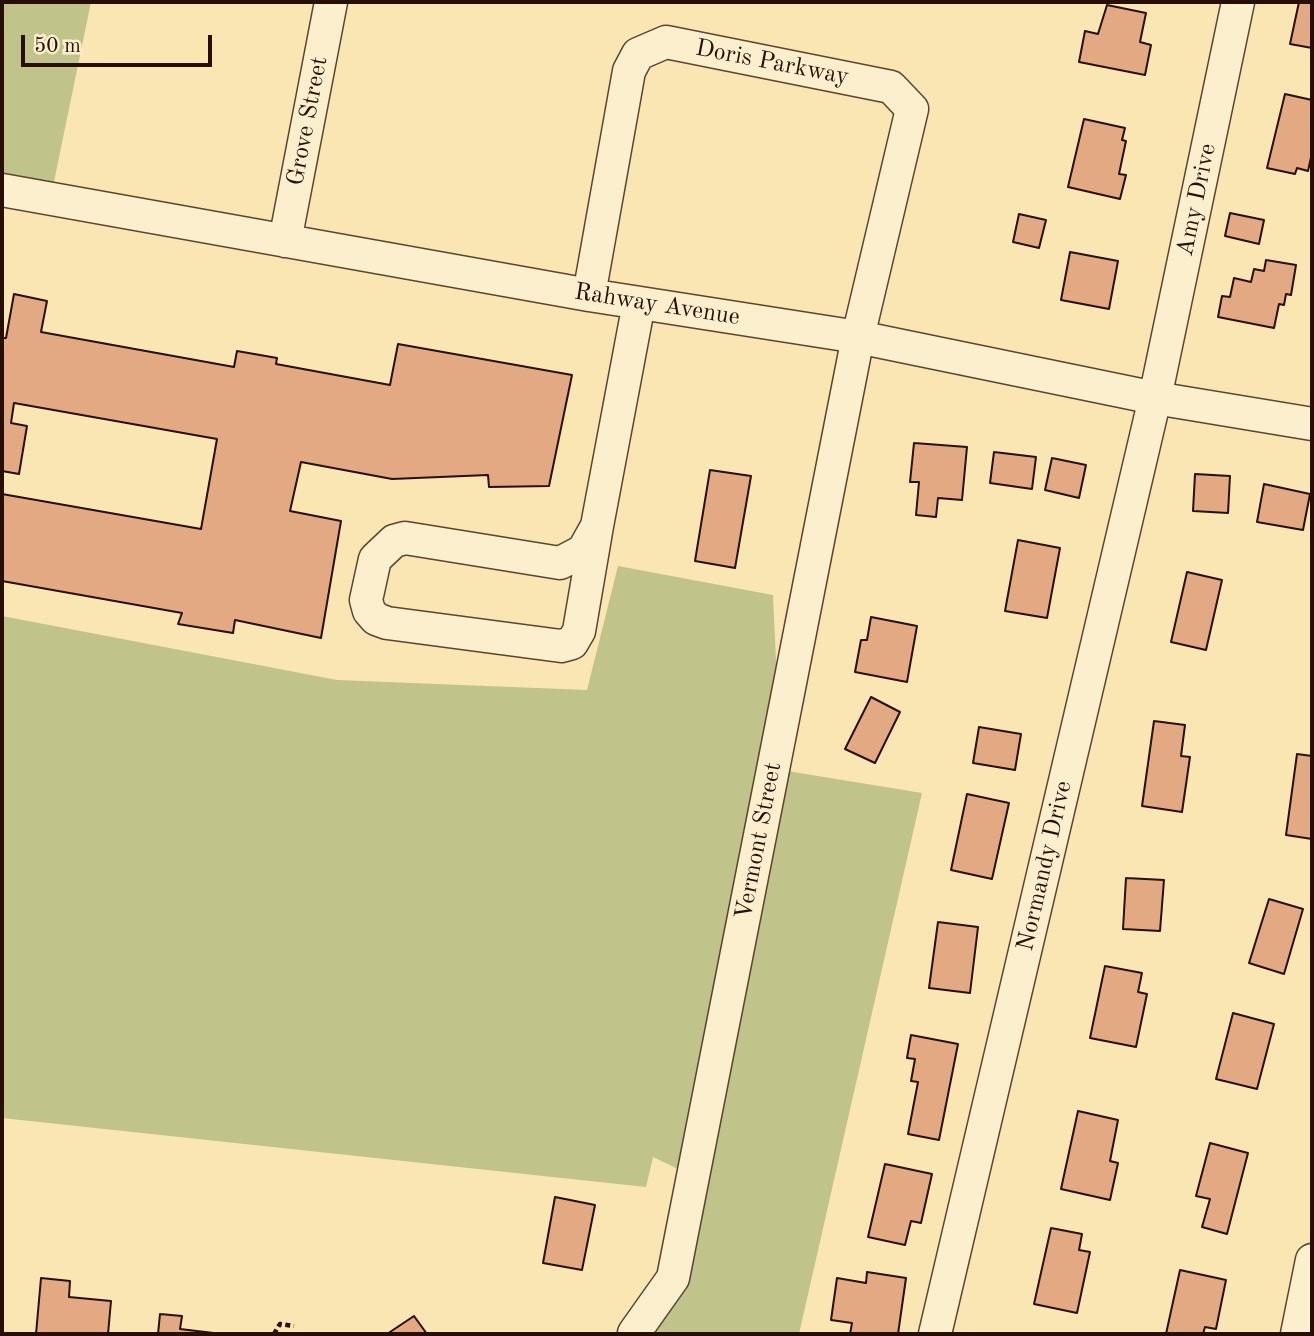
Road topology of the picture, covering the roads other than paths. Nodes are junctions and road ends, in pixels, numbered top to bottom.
1 (331, 2) edge
2 (1238, 2) edge
3 (2, 190) edge
4 (285, 240) junction
5 (589, 295) junction
6 (639, 303) junction
7 (858, 337) junction
8 (1155, 398) junction
9 (1312, 424) edge
10 (597, 526) junction
11 (1312, 1260) edge
12 (634, 1333) edge
13 (935, 1334) edge
14 (1297, 1334) edge

1 - 4 street, Grove Street
2 - 8 street, Amy Drive
3 - 4 street, Rahway Avenue
4 - 5 street, Rahway Avenue
5 - 6 street, Rahway Avenue
5 - 7 street, Doris Parkway
6 - 7 street, Rahway Avenue
6 - 10 street
7 - 8 street, Rahway Avenue
7 - 12 street, Vermont Street
8 - 9 street, Rahway Avenue
8 - 13 street, Normandy Drive
10 - 10 street
11 - 14 street

